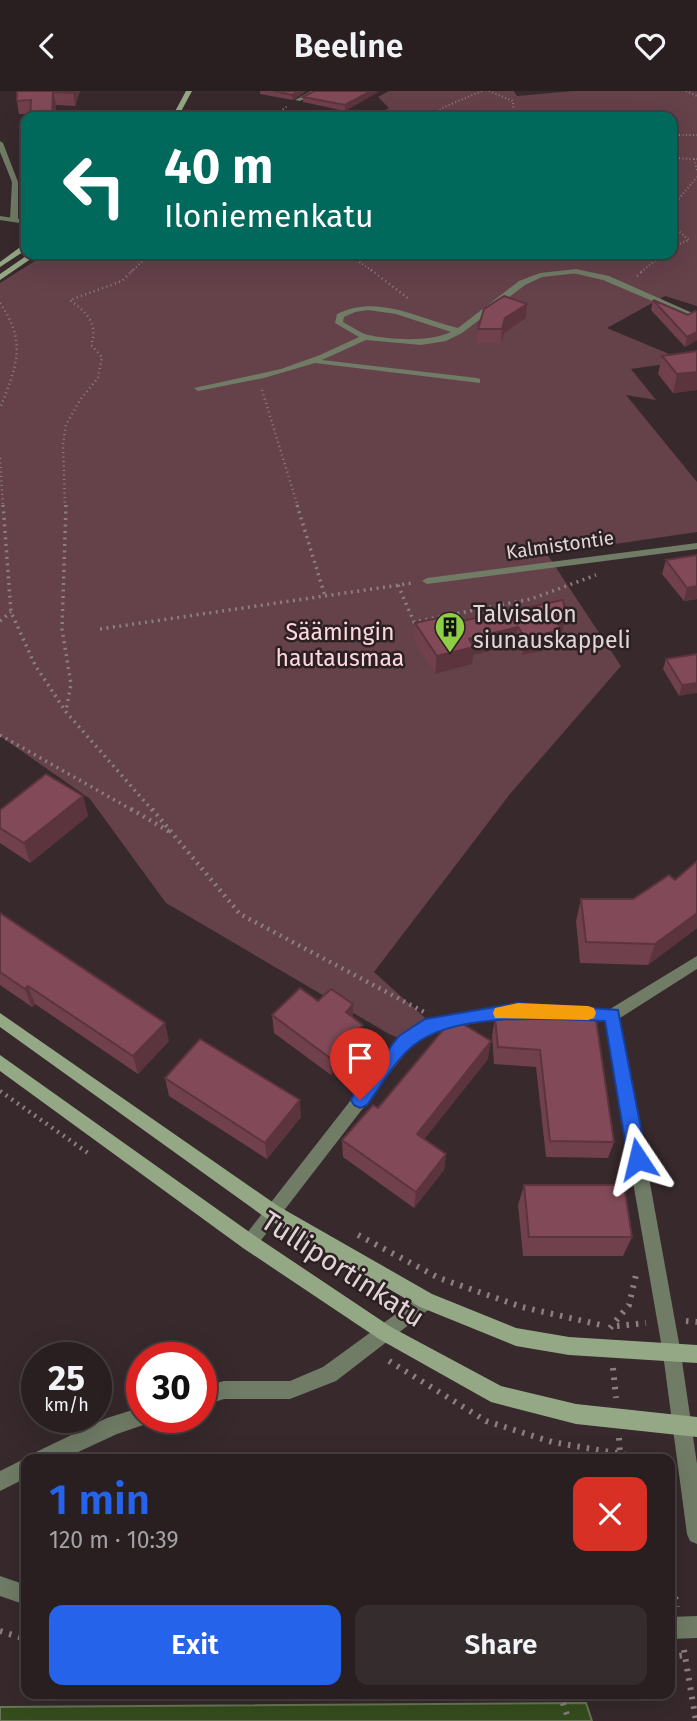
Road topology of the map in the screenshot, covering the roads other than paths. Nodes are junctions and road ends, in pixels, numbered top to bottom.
1 (190, 91) edge
2 (315, 91) edge
3 (298, 100) edge
4 (180, 112) edge
5 (0, 143) edge
6 (0, 218) edge
7 (14, 219) junction
8 (21, 221) edge
9 (21, 250) edge
10 (27, 259) edge
11 (0, 265) edge
12 (0, 278) edge
13 (697, 318) edge
14 (459, 331) junction
15 (365, 337) junction
16 (317, 361) junction
17 (477, 381) dead end
18 (198, 388) dead end
19 (697, 546) edge
20 (427, 581) road end
21 (697, 962) edge
22 (612, 1015) junction
23 (0, 1019) edge
24 (0, 1062) edge
25 (272, 1212) junction
26 (248, 1242) junction
27 (426, 1301) junction
28 (385, 1333) junction
29 (672, 1354) junction
30 (697, 1355) edge
31 (217, 1392) edge
32 (126, 1421) edge
33 (690, 1428) edge
34 (53, 1454) edge
35 (21, 1470) edge
36 (0, 1481) edge
37 (697, 1534) edge
38 (0, 1586) edge
39 (21, 1592) edge
40 (675, 1627) edge
41 (697, 1627) edge

1 - 4 main road
2 - 3 street
5 - 7 street
6 - 7 street
7 - 8 street
9 - 11 main road
10 - 12 main road
13 - 14 street
14 - 15 street
14 - 15 street
15 - 16 street
16 - 17 street
16 - 18 street
19 - 20 street, Kalmistontie
21 - 22 street
22 - 25 street
22 - 29 street
23 - 25 main road, Tulliportinkatu
24 - 26 main road, Tulliportinkatu
25 - 26 street
25 - 27 main road, Tulliportinkatu
26 - 28 main road, Tulliportinkatu
27 - 28 street
27 - 29 main road, Tulliportinkatu
28 - 31 street
28 - 33 main road, Tulliportinkatu
29 - 30 main road, Tulliportinkatu
29 - 33 street
32 - 34 street
33 - 37 street
35 - 36 street
38 - 39 street
40 - 41 street

